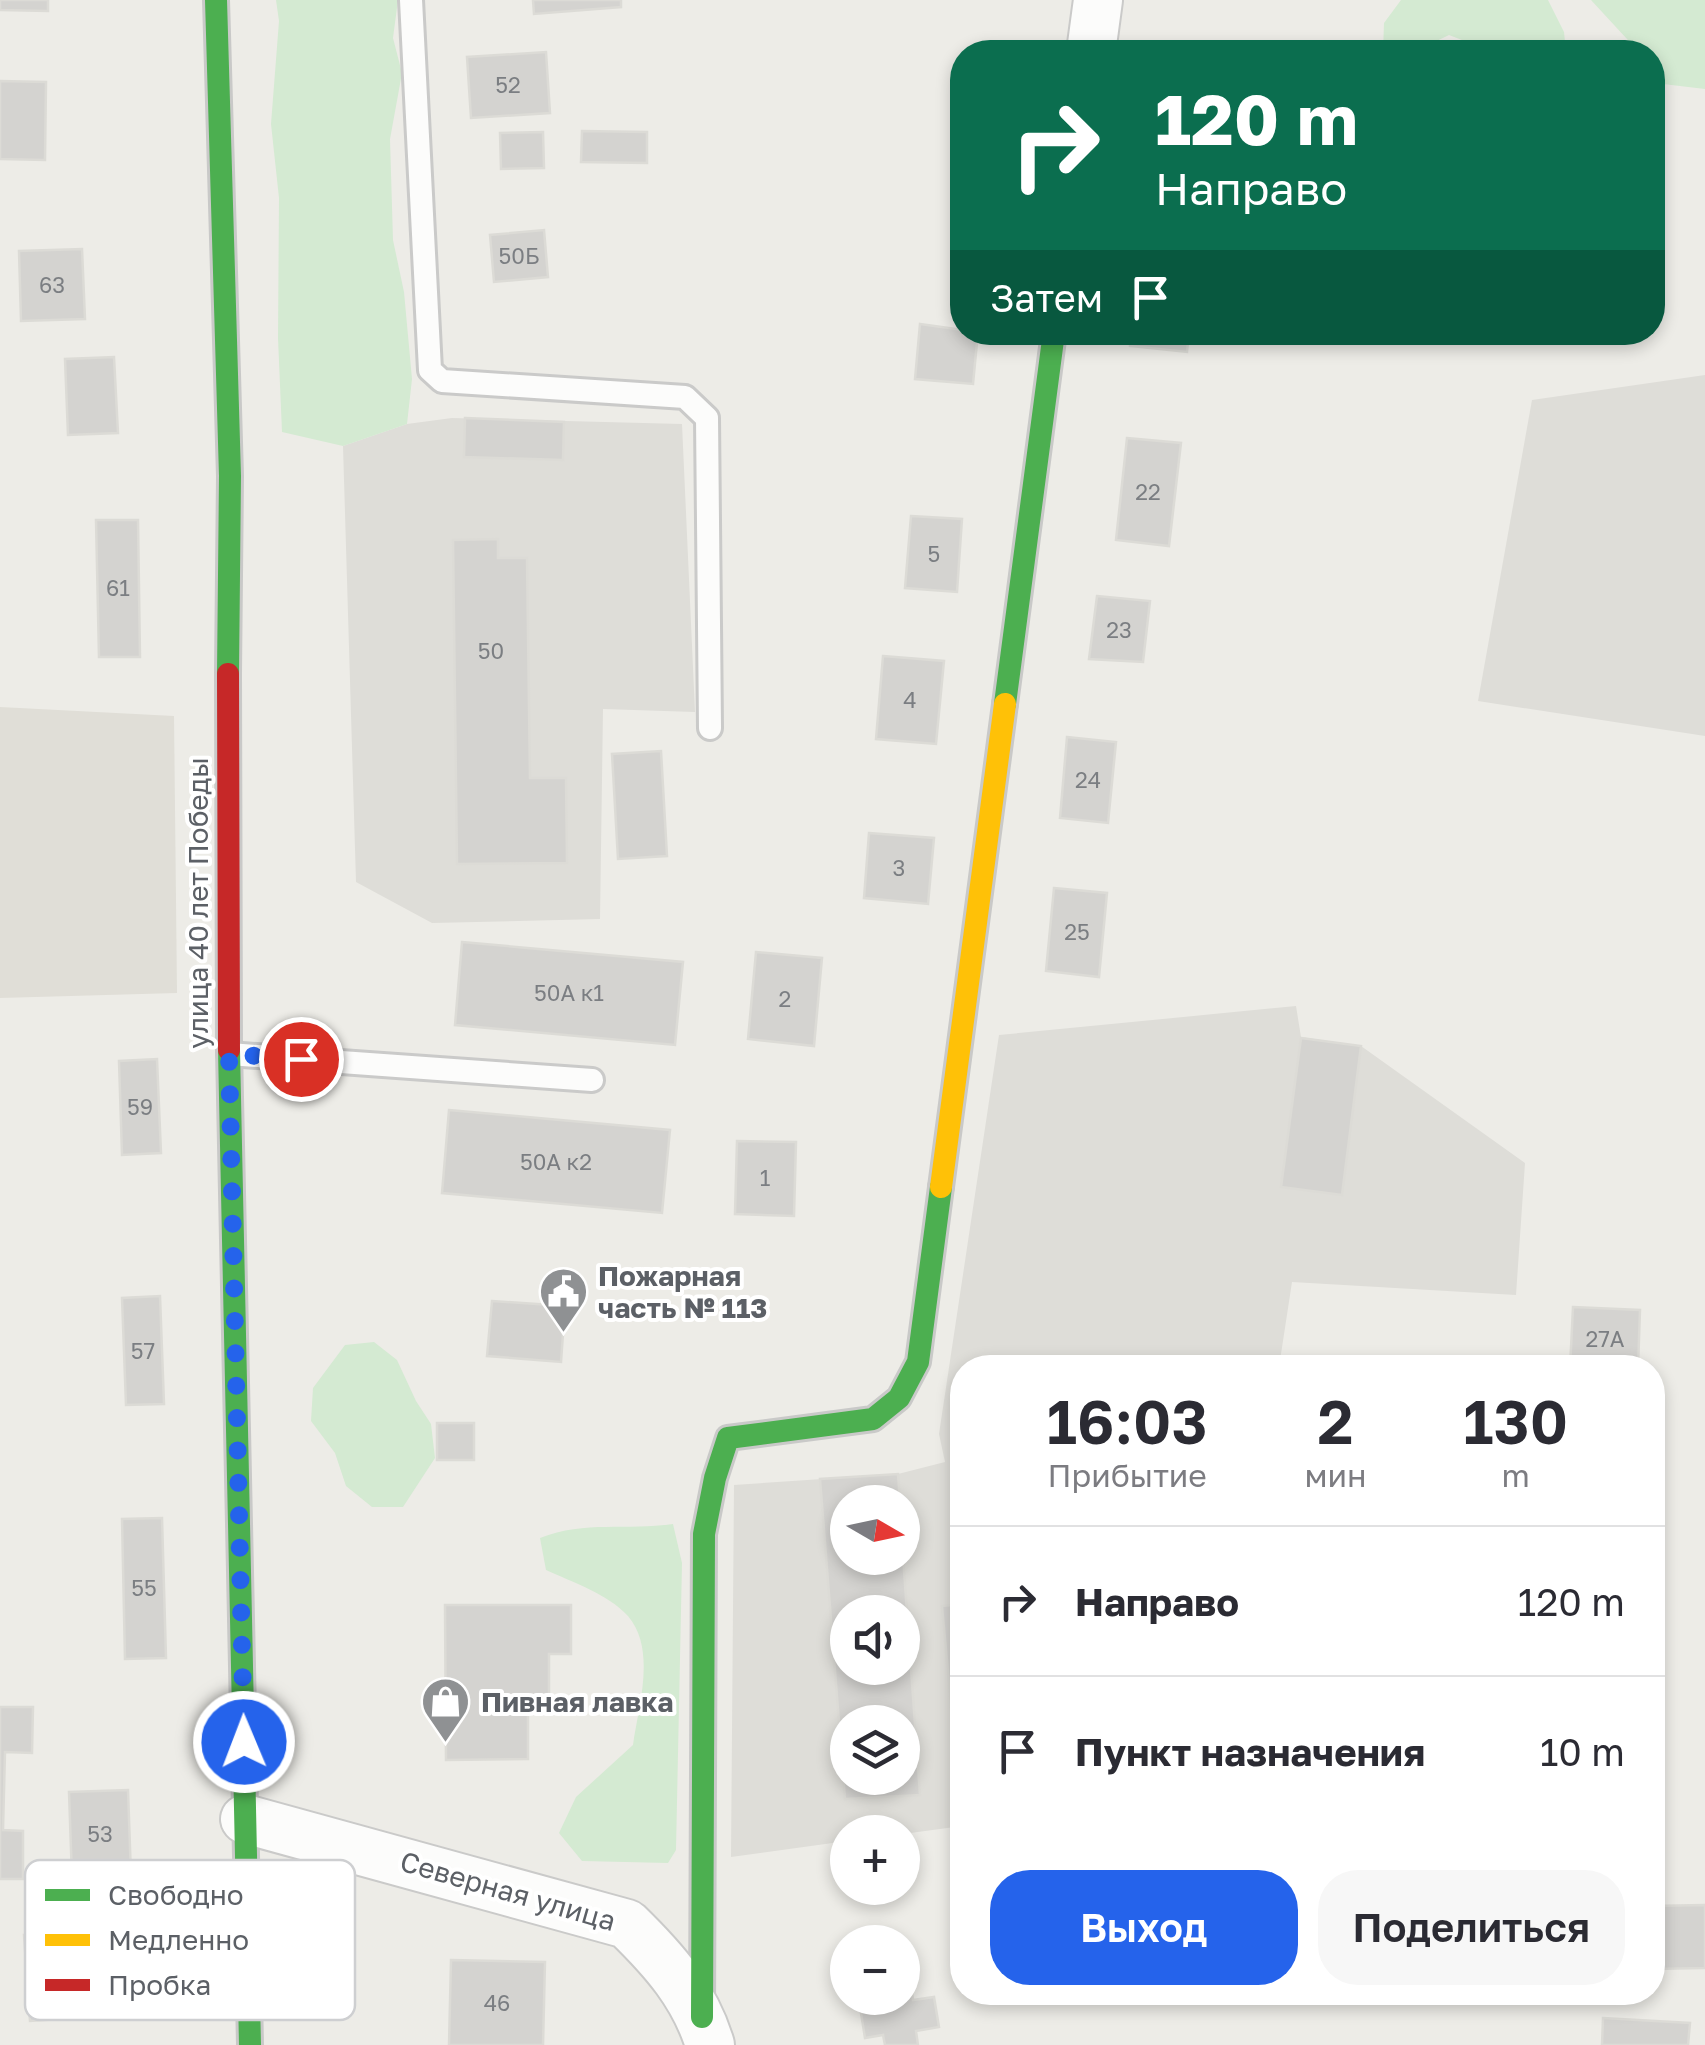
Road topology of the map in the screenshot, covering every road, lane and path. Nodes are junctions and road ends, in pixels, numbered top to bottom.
1 (216, 0) edge
2 (412, 0) edge
3 (1098, 0) edge
4 (1093, 40) edge
5 (1052, 345) edge
6 (710, 728) dead end
7 (229, 1054) junction
8 (592, 1080) dead end
9 (245, 1818) junction
10 (246, 1860) edge
11 (249, 2020) edge
12 (706, 2031) edge
13 (250, 2045) edge

1 - 7 street, улица 40 лет Победы
2 - 6 lane
3 - 4 street
5 - 12 street
7 - 8 lane
7 - 9 street, улица 40 лет Победы
9 - 10 street, улица 40 лет Победы
9 - 12 street, Северная улица
11 - 13 street, улица 40 лет Победы

